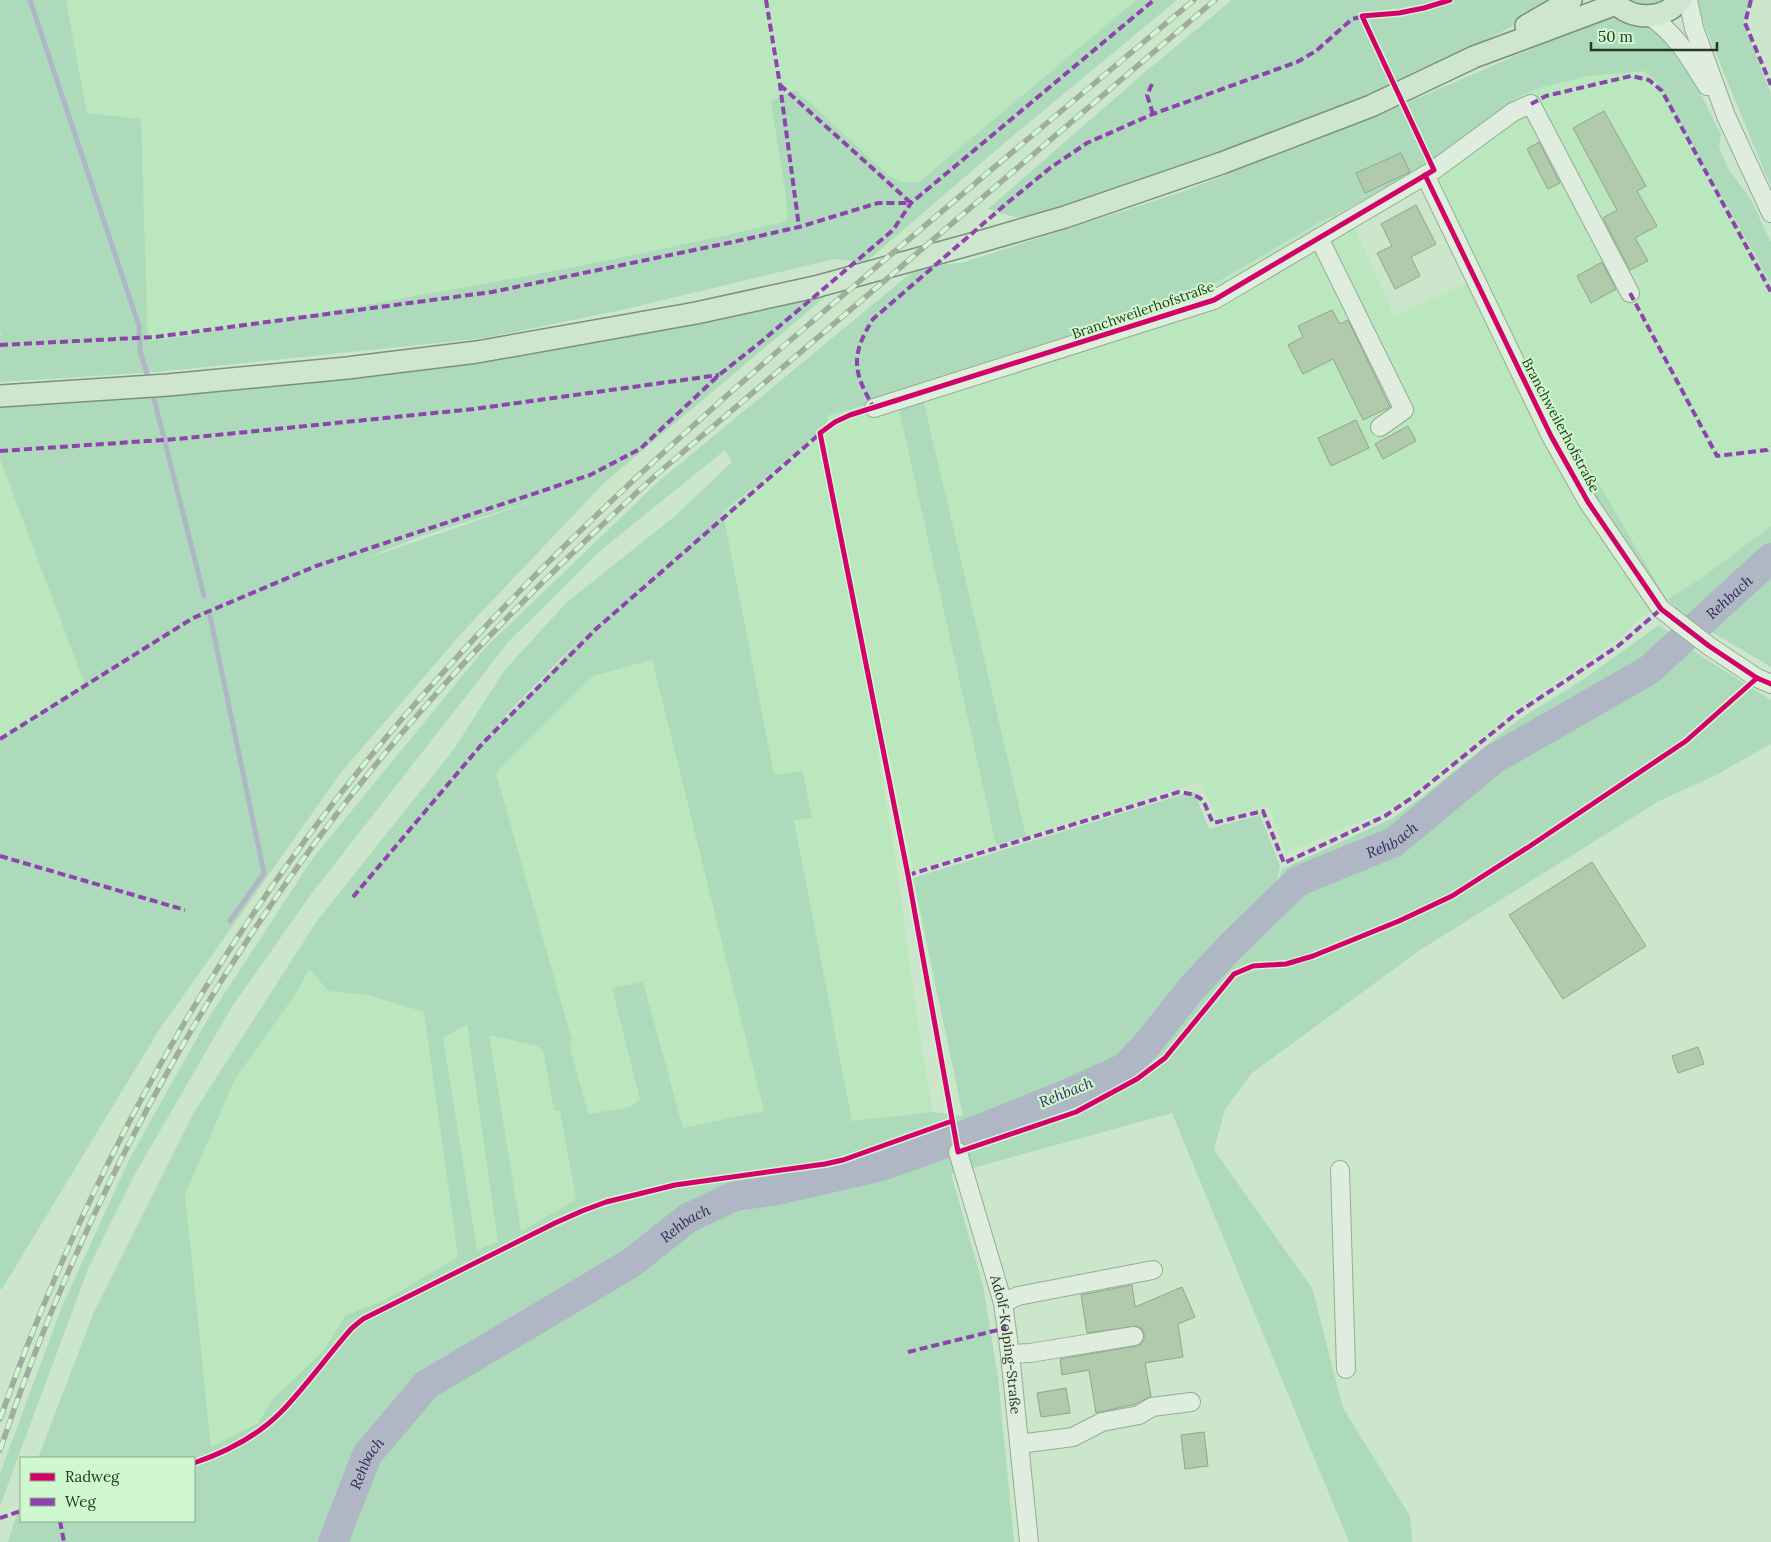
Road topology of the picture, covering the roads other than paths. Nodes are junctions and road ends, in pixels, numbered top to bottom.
1 (1571, 0) edge
2 (1681, 0) edge
3 (1688, 0) edge
4 (1614, 2) edge
5 (1649, 16) junction
6 (1474, 57) junction
7 (1726, 116) junction
8 (1425, 175) junction
9 (1771, 213) edge
10 (1319, 238) junction
11 (1630, 293) dead end
12 (0, 396) edge
13 (874, 408) dead end
14 (1380, 427) dead end
15 (1771, 684) edge
16 (958, 1152) dead end
17 (1340, 1170) dead end
18 (1153, 1270) dead end
19 (1003, 1304) junction
20 (1134, 1336) dead end
21 (1010, 1354) junction
22 (1346, 1369) dead end
23 (1191, 1402) dead end
24 (1018, 1444) junction
25 (1029, 1542) edge

1 - 6 main road
2 - 5 main road
3 - 7 street
4 - 5 main road
4 - 6 main road
5 - 7 street
6 - 12 main road
7 - 9 street
8 - 10 street, Branchweilerhofstraße
8 - 11 street, Branchweilerhofstraße
8 - 15 street, Branchweilerhofstraße
10 - 13 street, Branchweilerhofstraße
10 - 14 street
16 - 19 street, Adolf-Kolping-Straße
17 - 22 street
18 - 19 street
19 - 21 street, Adolf-Kolping-Straße
20 - 21 street
21 - 24 street, Adolf-Kolping-Straße
23 - 24 street
24 - 25 street, Adolf-Kolping-Straße

